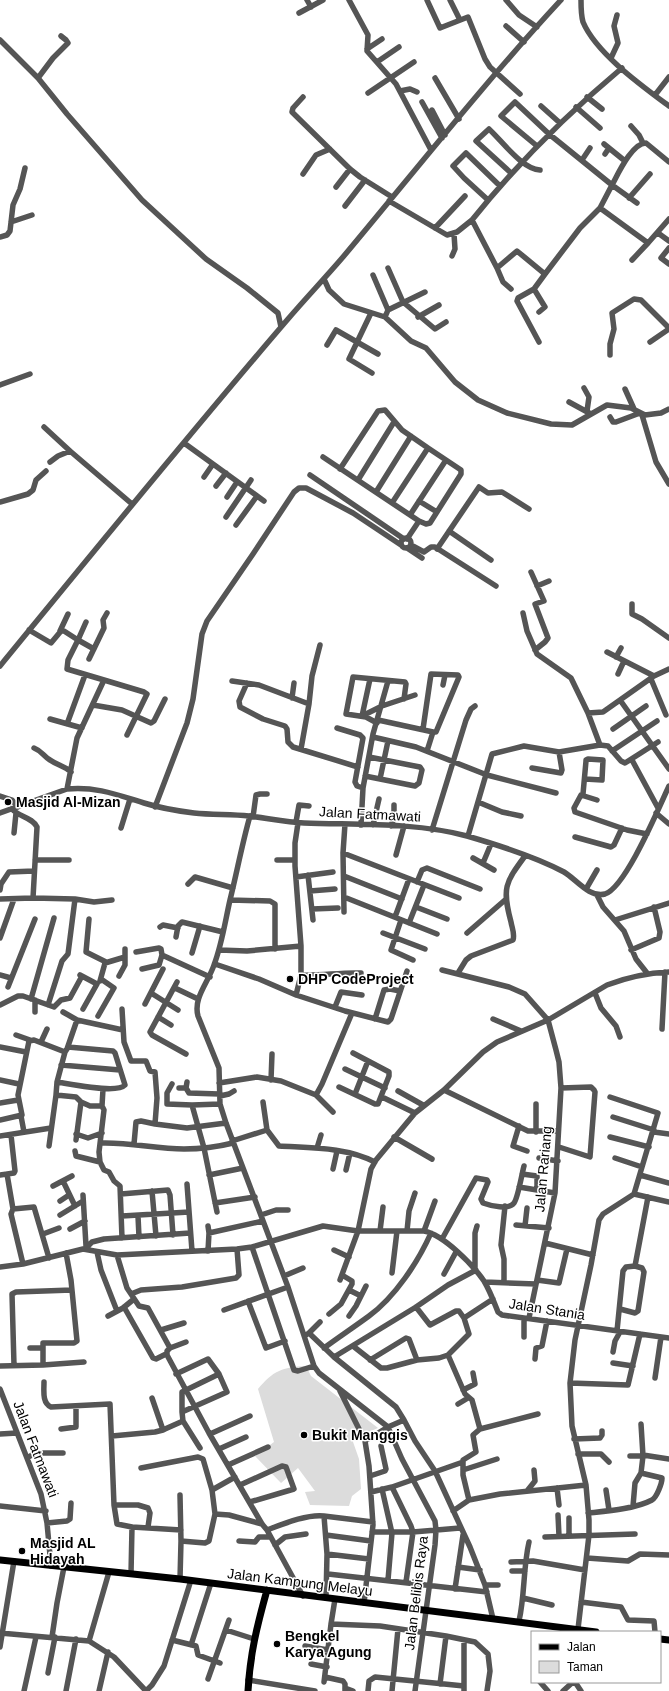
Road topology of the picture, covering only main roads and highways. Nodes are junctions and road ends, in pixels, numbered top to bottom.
1 (0, 1560) edge
2 (267, 1590) junction
3 (590, 1631) edge
4 (248, 1691) edge

1 - 2 main road, Jalan Kampung Melayu
2 - 3 main road, Jalan Kampung Melayu
2 - 4 main road

